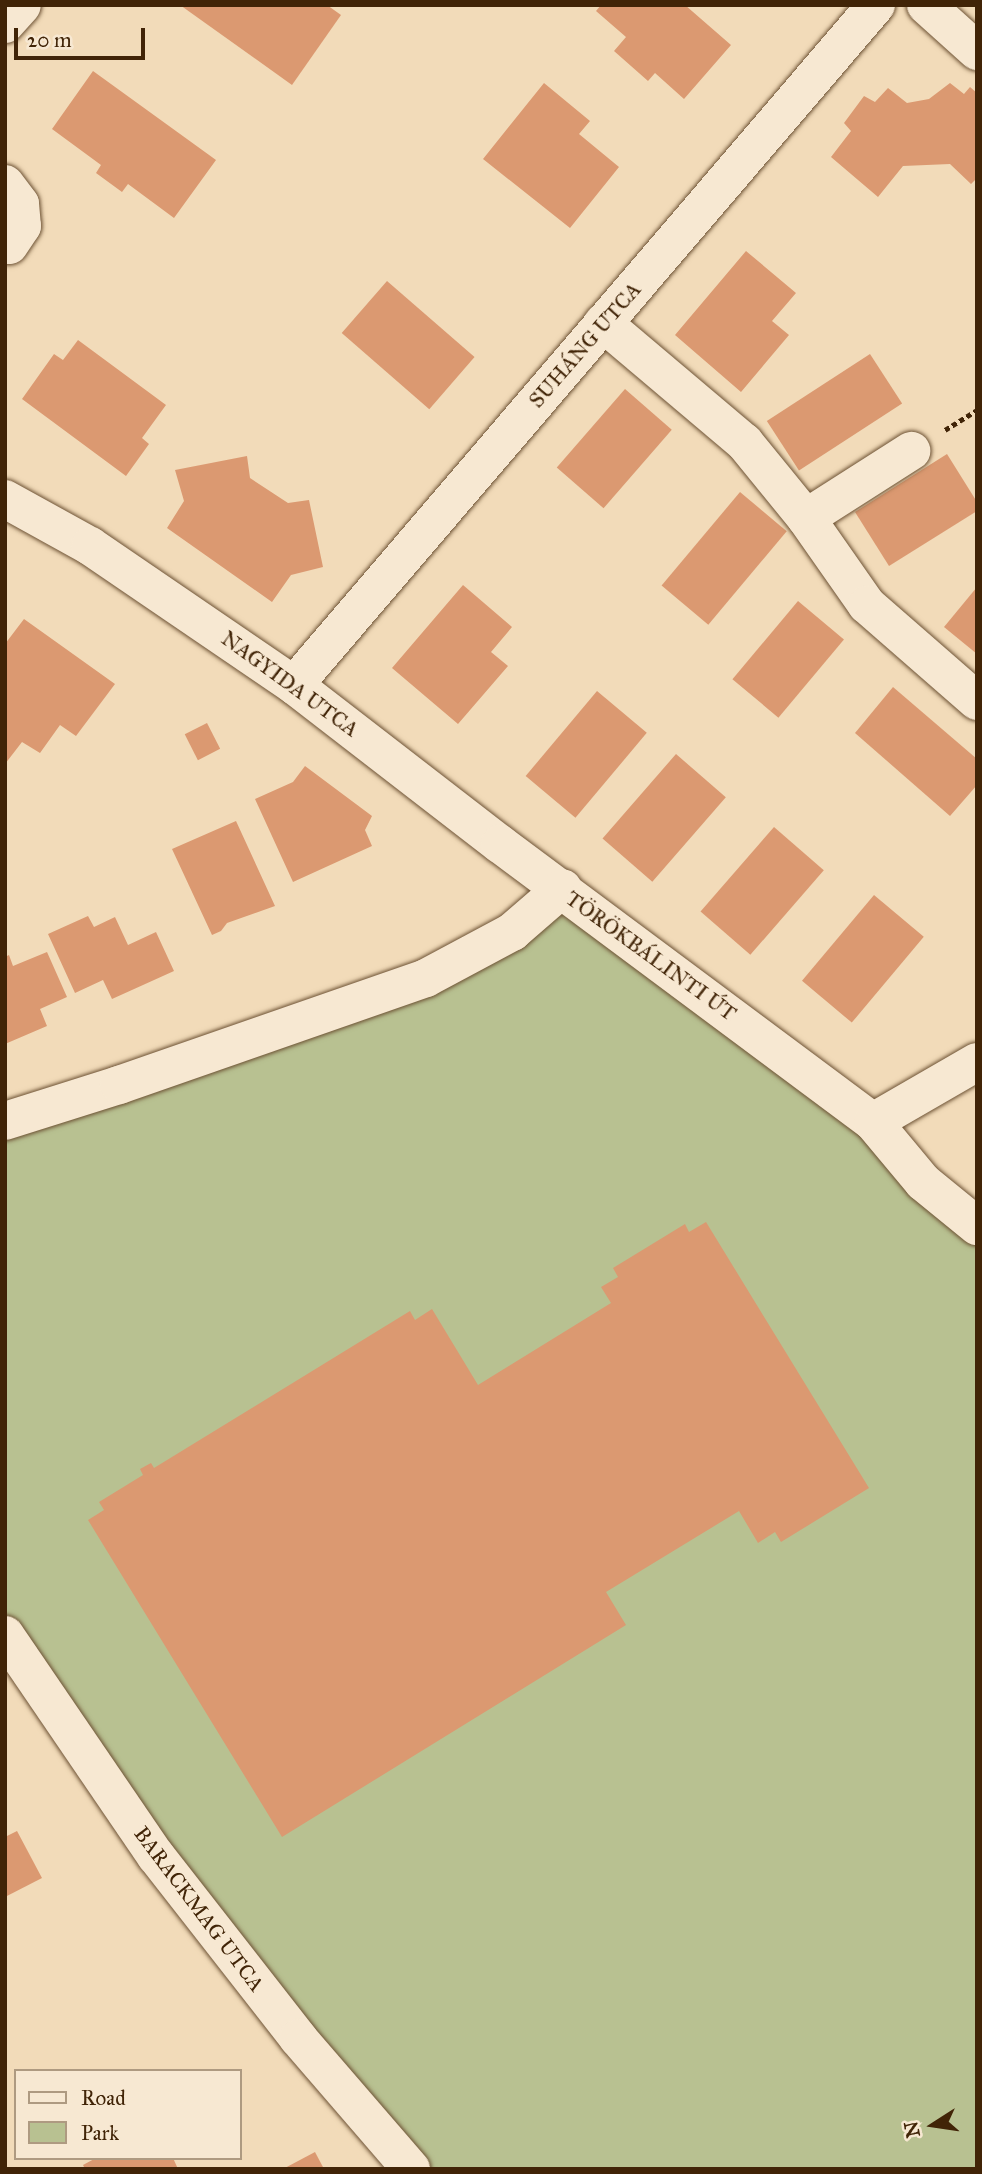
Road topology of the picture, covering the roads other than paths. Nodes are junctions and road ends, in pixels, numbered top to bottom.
1 (22, 5) edge
2 (876, 5) edge
3 (926, 5) edge
4 (5, 24) edge
5 (977, 51) edge
6 (5, 184) edge
7 (9, 245) dead end
8 (603, 323) junction
9 (911, 451) dead end
10 (5, 499) edge
11 (806, 518) junction
12 (294, 685) junction
13 (977, 701) edge
14 (563, 888) junction
15 (977, 1062) edge
16 (5, 1121) edge
17 (873, 1122) junction
18 (977, 1226) edge
19 (5, 1635) edge
20 (411, 2169) edge

1 - 4 street
2 - 8 street, SUHÁNG UTCA
3 - 5 street
6 - 7 street
8 - 11 street
8 - 12 street, SUHÁNG UTCA
9 - 11 street
10 - 12 street, NAGYIDA UTCA
11 - 13 street
12 - 14 street, NAGYIDA UTCA
14 - 16 street, TÖRÖKBÁLINTI ÚT
14 - 17 street, TÖRÖKBÁLINTI ÚT
15 - 17 street
17 - 18 street, TÖRÖKBÁLINTI ÚT
19 - 20 street, BARACKMAG UTCA

